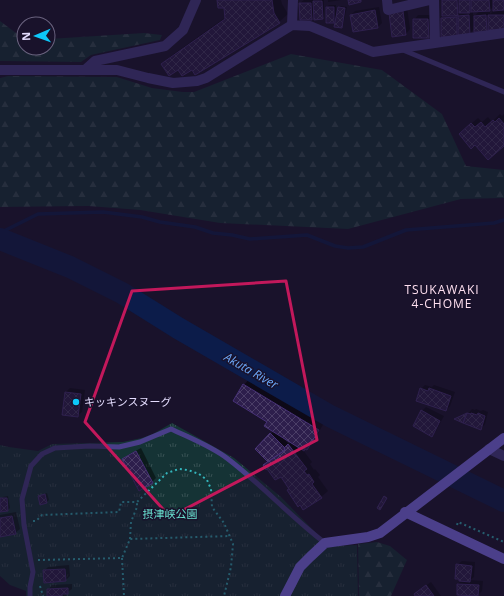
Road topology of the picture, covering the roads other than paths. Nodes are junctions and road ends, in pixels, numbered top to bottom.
1 (196, 0) edge
2 (293, 0) edge
3 (387, 0) edge
4 (430, 0) edge
5 (434, 0) edge
6 (292, 25) junction
7 (504, 33) edge
8 (435, 43) junction
9 (399, 48) junction
10 (0, 70) edge
11 (85, 70) junction
12 (504, 92) edge
13 (504, 438) edge
14 (487, 451) junction
15 (504, 456) edge
16 (421, 502) junction
17 (406, 512) junction
18 (427, 522) junction
19 (325, 543) junction
20 (504, 559) edge
21 (30, 596) edge
22 (285, 596) edge

1 - 11 street
2 - 6 street
3 - 4 street
5 - 8 street
6 - 9 street
6 - 11 street
7 - 8 street
8 - 9 street
9 - 12 lane
10 - 11 street
13 - 14 street
14 - 15 street
14 - 16 street
16 - 17 street
16 - 18 street
17 - 18 street
17 - 19 street
18 - 20 street
19 - 21 lane
19 - 22 street

